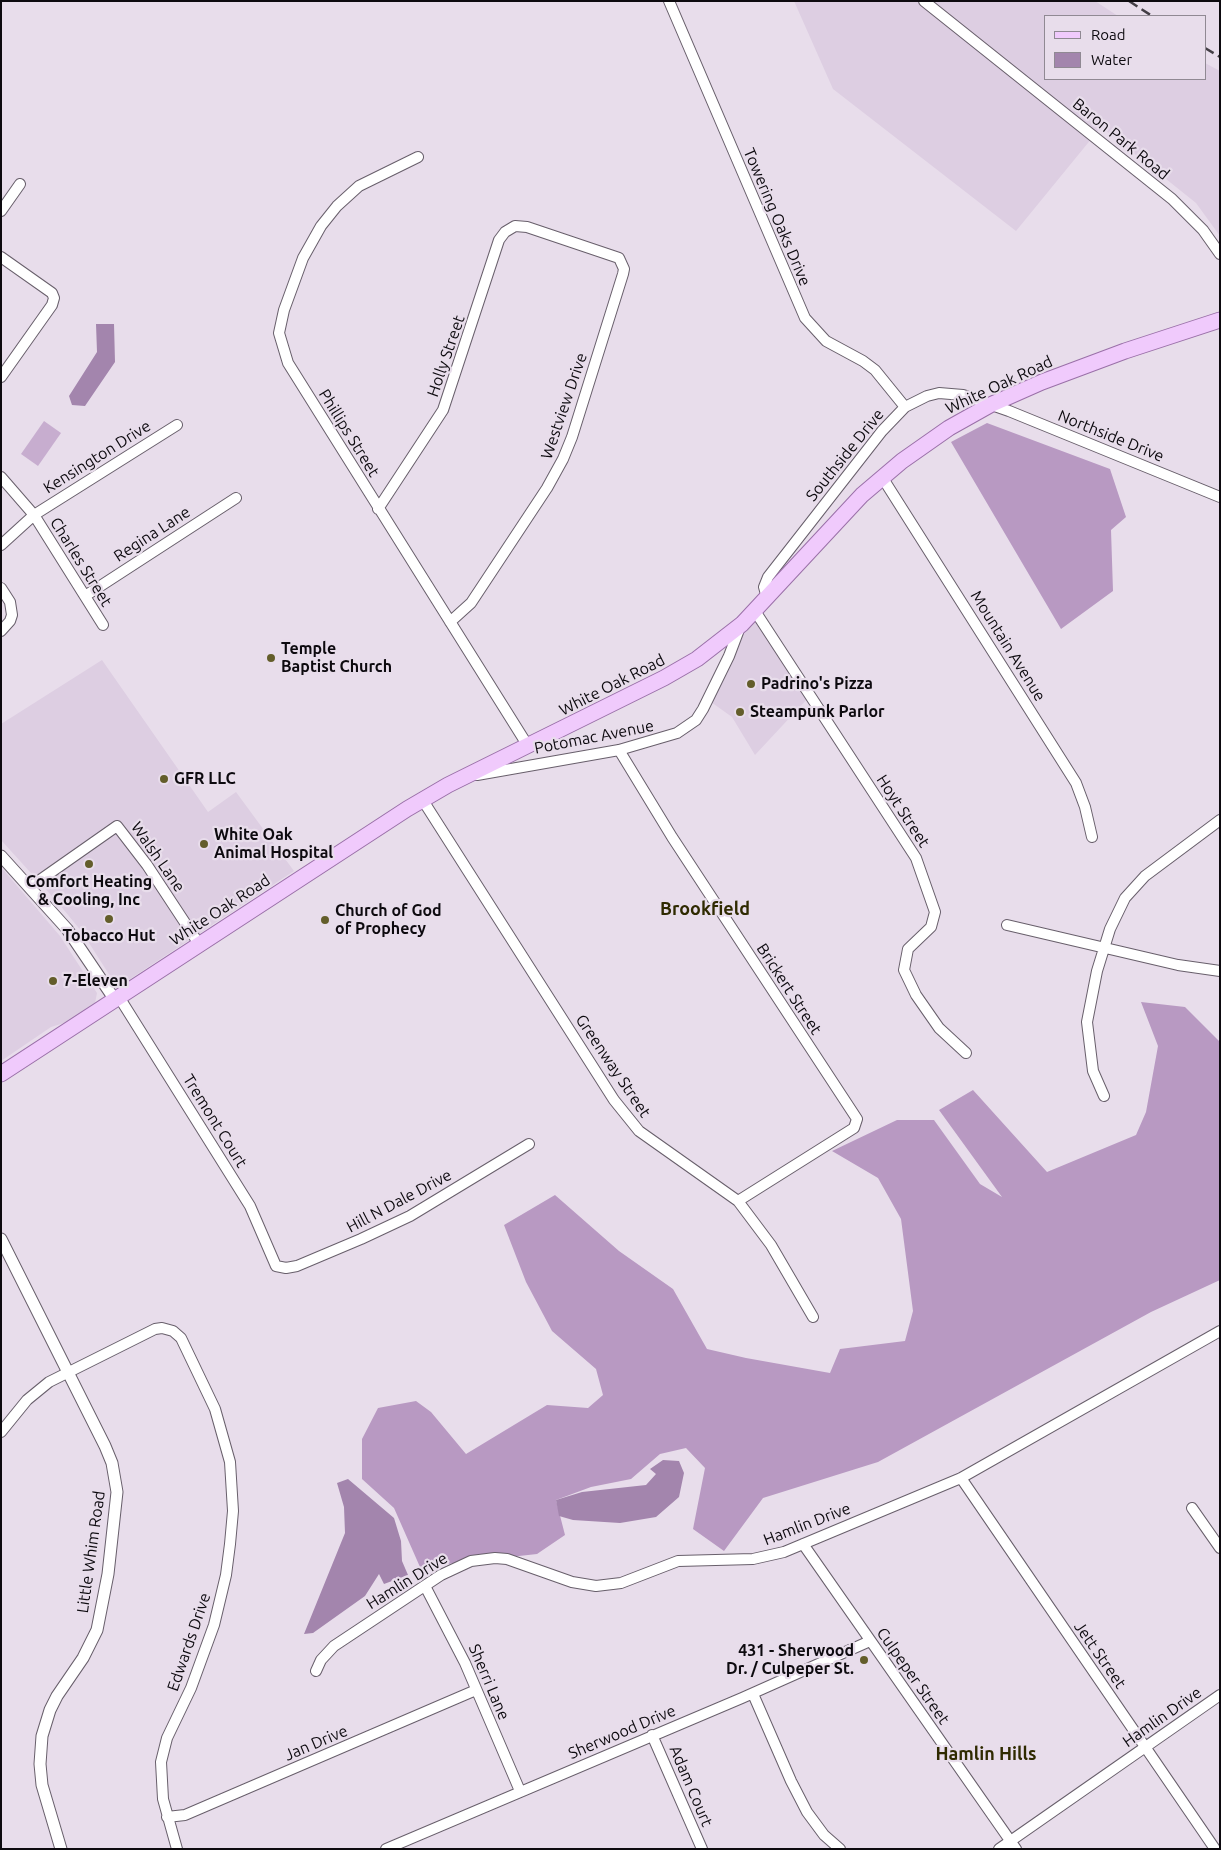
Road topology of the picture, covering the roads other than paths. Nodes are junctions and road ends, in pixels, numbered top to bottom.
1 (669, 1) edge
2 (924, 1) edge
3 (418, 157) dead end
4 (20, 184) dead end
5 (1, 211) edge
6 (535, 229) joint
7 (1220, 254) edge
8 (1, 257) edge
9 (1220, 320) edge
10 (1, 378) edge
11 (990, 405) junction
12 (905, 407) junction
13 (177, 425) dead end
14 (1, 477) edge
15 (882, 478) junction
16 (1220, 497) edge
17 (236, 498) dead end
18 (378, 509) junction
19 (34, 515) junction
20 (1, 545) edge
21 (1, 588) edge
22 (85, 596) junction
23 (767, 598) junction
24 (755, 611) junction
25 (450, 622) junction
26 (742, 624) junction
27 (103, 625) dead end
28 (1, 631) edge
29 (528, 746) junction
30 (618, 750) junction
31 (448, 785) junction
32 (422, 799) junction
33 (1220, 820) edge
34 (1092, 837) dead end
35 (1, 856) edge
36 (30, 887) junction
37 (1007, 925) dead end
38 (199, 944) junction
39 (1104, 947) junction
40 (1220, 971) edge
41 (117, 998) junction
42 (966, 1053) dead end
43 (1, 1074) edge
44 (1104, 1096) dead end
45 (529, 1144) dead end
46 (738, 1201) junction
47 (1, 1239) edge
48 (276, 1266) joint
49 (813, 1317) dead end
50 (1220, 1331) edge
51 (67, 1372) junction
52 (1, 1432) edge
53 (961, 1478) junction
54 (1192, 1508) dead end
55 (803, 1544) junction
56 (1220, 1548) edge
57 (425, 1586) junction
58 (870, 1641) junction
59 (316, 1671) dead end
60 (476, 1690) junction
61 (753, 1694) junction
62 (1220, 1696) edge
63 (652, 1735) junction
64 (1146, 1747) junction
65 (520, 1791) junction
66 (167, 1817) junction
67 (1013, 1845) edge
68 (61, 1849) edge
69 (177, 1849) edge
70 (386, 1849) edge
71 (702, 1849) edge
72 (840, 1849) edge
73 (999, 1849) edge
74 (1215, 1849) edge

1 - 12 street, Towering Oaks Drive
2 - 7 street, Baron Park Road
3 - 18 street, Phillips Street
4 - 5 street
6 - 18 street, Holly Street
6 - 25 street, Westview Drive
8 - 10 street
9 - 11 main road, White Oak Road
11 - 12 street, Southside Drive
11 - 15 main road, White Oak Road
11 - 16 street, Northside Drive
12 - 23 street, Southside Drive
13 - 19 street, Kensington Drive
14 - 19 street, Charles Street
15 - 23 main road, White Oak Road
15 - 34 street, Mountain Avenue
17 - 22 street, Regina Lane
18 - 25 street, Phillips Street
19 - 20 street, Kensington Drive
19 - 22 street, Charles Street
21 - 28 street
22 - 27 street, Charles Street
23 - 24 main road, White Oak Road
24 - 26 main road, White Oak Road
24 - 42 street, Hoyt Street
25 - 29 street, Phillips Street
26 - 29 main road, White Oak Road
26 - 30 street, Potomac Avenue
29 - 31 main road, White Oak Road
30 - 31 street, Potomac Avenue
30 - 46 street, Brickert Street
31 - 32 main road, White Oak Road
32 - 38 main road, White Oak Road
32 - 46 street, Greenway Street
33 - 39 street
35 - 36 street
36 - 38 street, Walsh Lane
36 - 41 street
37 - 39 street
38 - 41 main road, White Oak Road
39 - 40 street
39 - 44 street
41 - 43 main road, White Oak Road
41 - 48 street, Tremont Court
45 - 48 street, Hill N Dale Drive
46 - 49 street, Greenway Street
47 - 51 street, Little Whim Road
50 - 53 street, Hamlin Drive
51 - 52 street
51 - 66 street, Edwards Drive
51 - 68 street, Little Whim Road
53 - 55 street, Hamlin Drive
53 - 64 street, Jett Street
54 - 56 street
55 - 57 street, Hamlin Drive
55 - 58 street, Culpeper Street
57 - 59 street, Hamlin Drive
57 - 60 street, Sherri Lane
58 - 61 street, Sherwood Drive
58 - 67 street, Culpeper Street
60 - 65 street, Sherri Lane
60 - 66 street, Jan Drive
61 - 63 street, Sherwood Drive
61 - 72 street
62 - 64 street, Hamlin Drive
63 - 65 street, Sherwood Drive
63 - 71 street, Adam Court
64 - 67 street, Hamlin Drive
64 - 74 street, Jett Street
65 - 70 street, Sherwood Drive
66 - 69 street, Edwards Drive
67 - 73 street, Hamlin Drive

